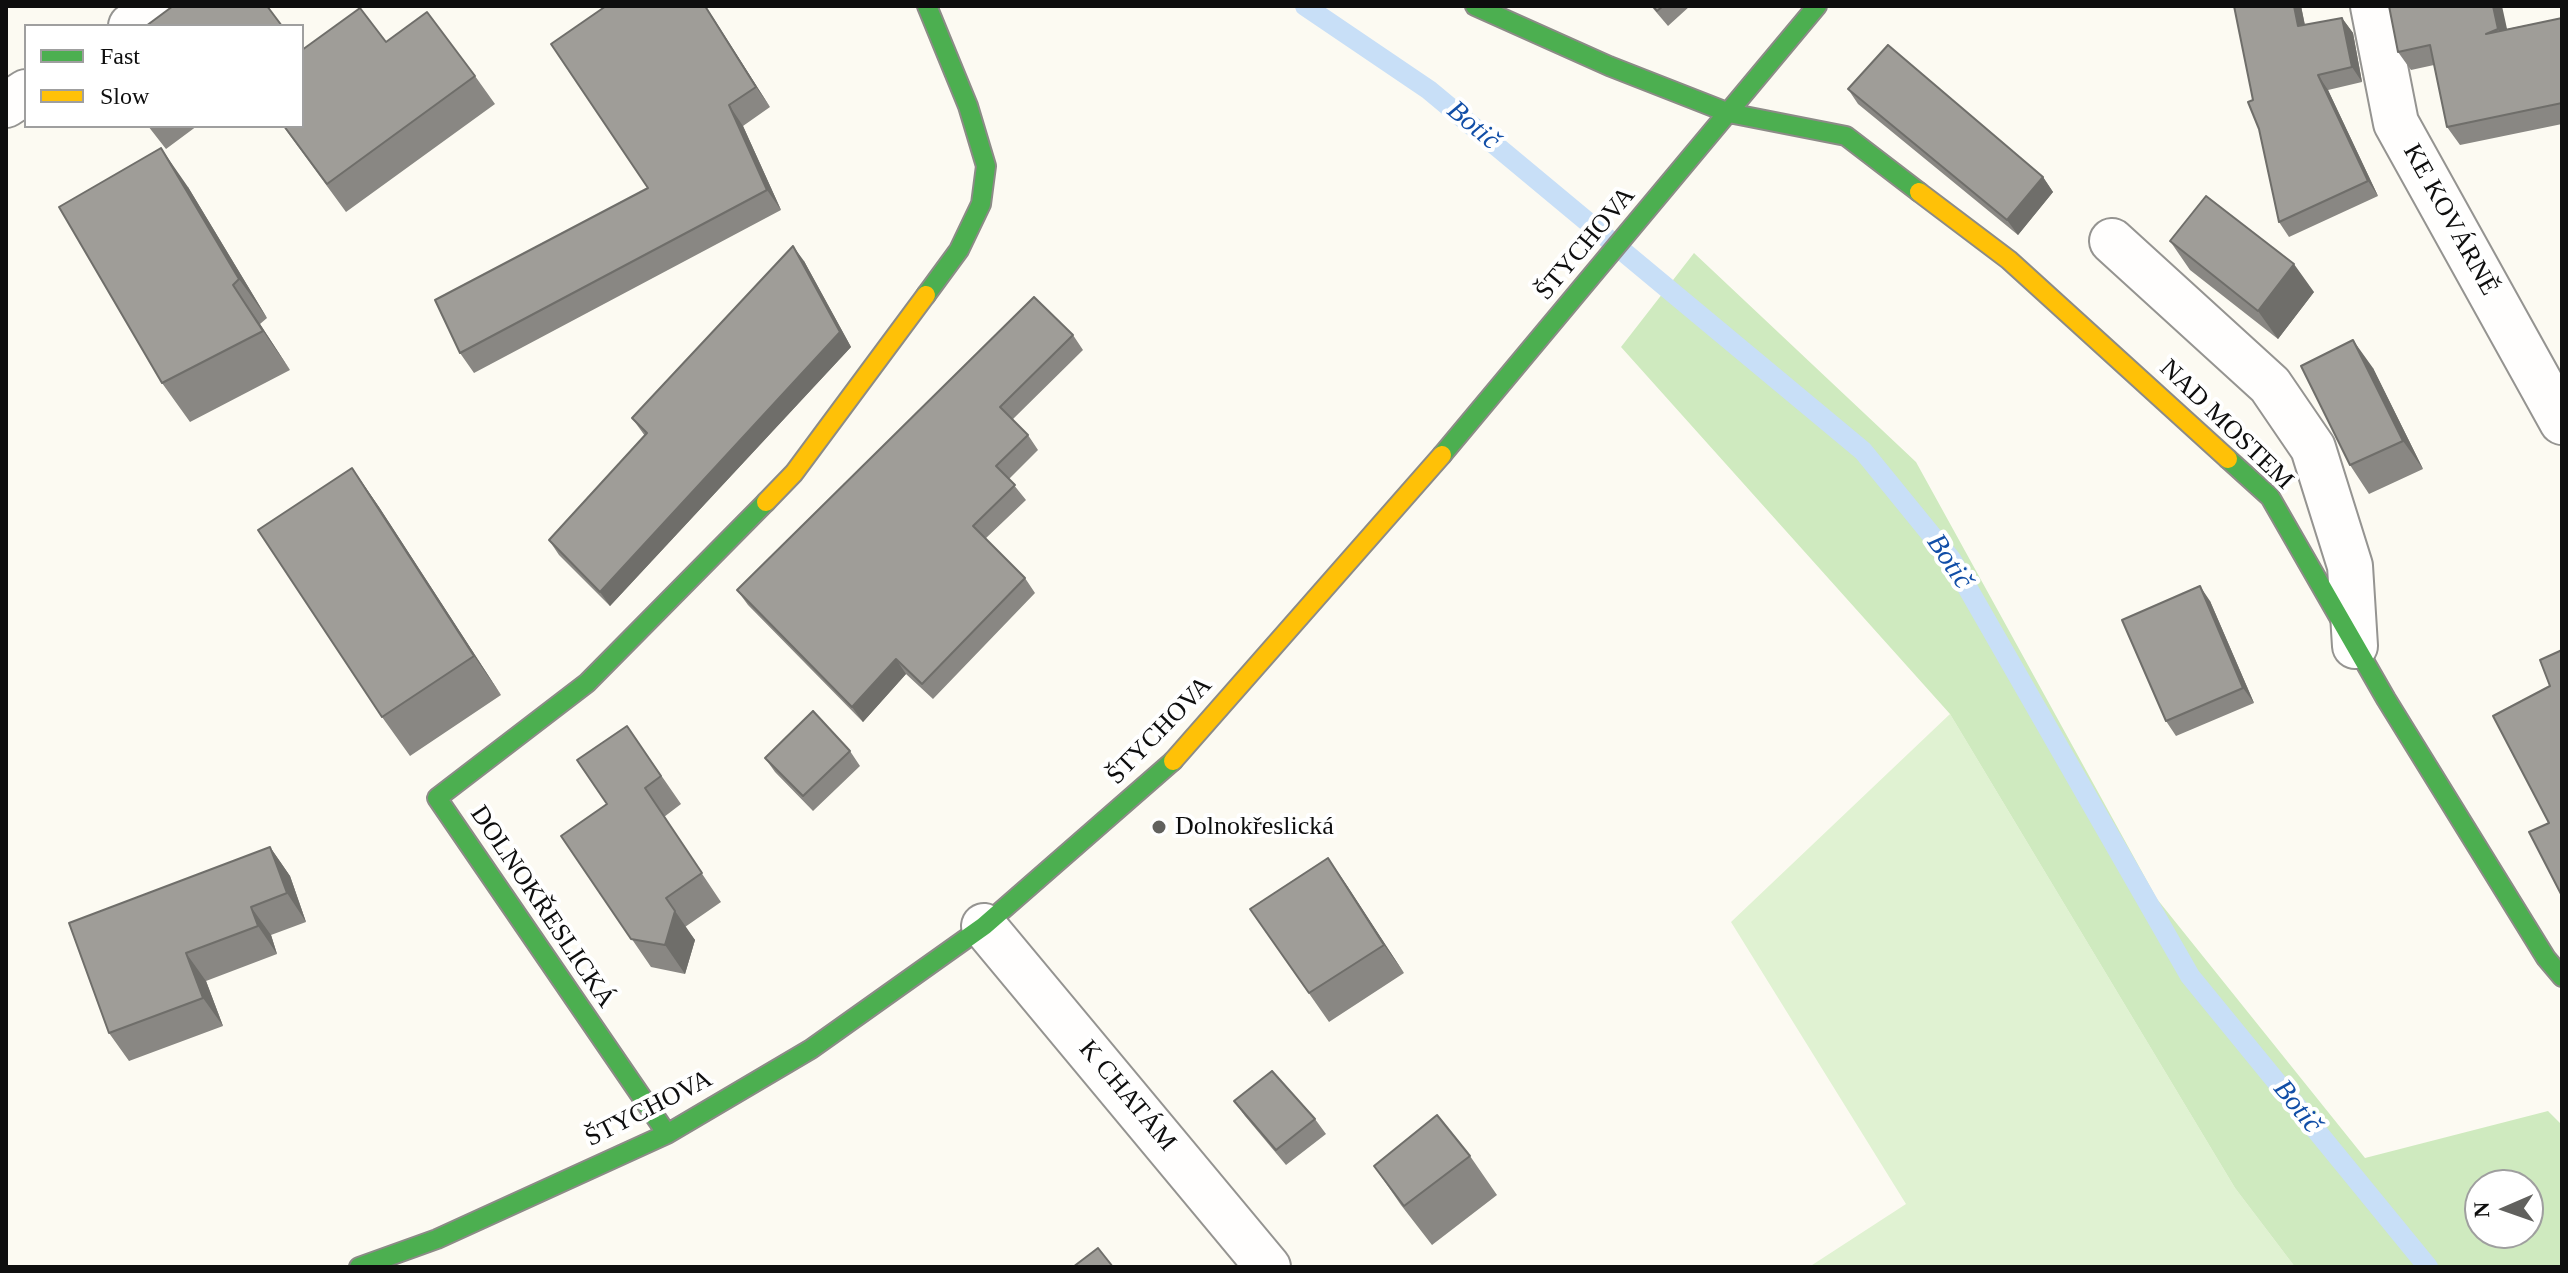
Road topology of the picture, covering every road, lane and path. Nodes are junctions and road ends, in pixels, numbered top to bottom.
1 (163, 6) edge
2 (927, 6) edge
3 (1475, 6) edge
4 (1817, 6) edge
5 (2373, 6) edge
6 (134, 24) edge
7 (24, 93) edge
8 (6, 105) edge
9 (1729, 113) junction
10 (2112, 241) dead end
11 (2562, 422) edge
12 (2355, 646) junction
13 (984, 926) junction
14 (2562, 977) edge
15 (667, 1134) junction
16 (359, 1267) edge
17 (1268, 1267) edge

1 - 6 street
2 - 15 street, DOLNOKŘESLICKÁ
3 - 9 street, NAD MOSTEM
4 - 9 street, ŠTYCHOVA
5 - 11 street, KE KOVÁRNĚ
7 - 8 street
9 - 12 street, NAD MOSTEM
9 - 13 street, ŠTYCHOVA
10 - 12 street
12 - 14 street, NAD MOSTEM
13 - 15 street, ŠTYCHOVA
13 - 17 street, K CHATÁM
15 - 16 street, ŠTYCHOVA

